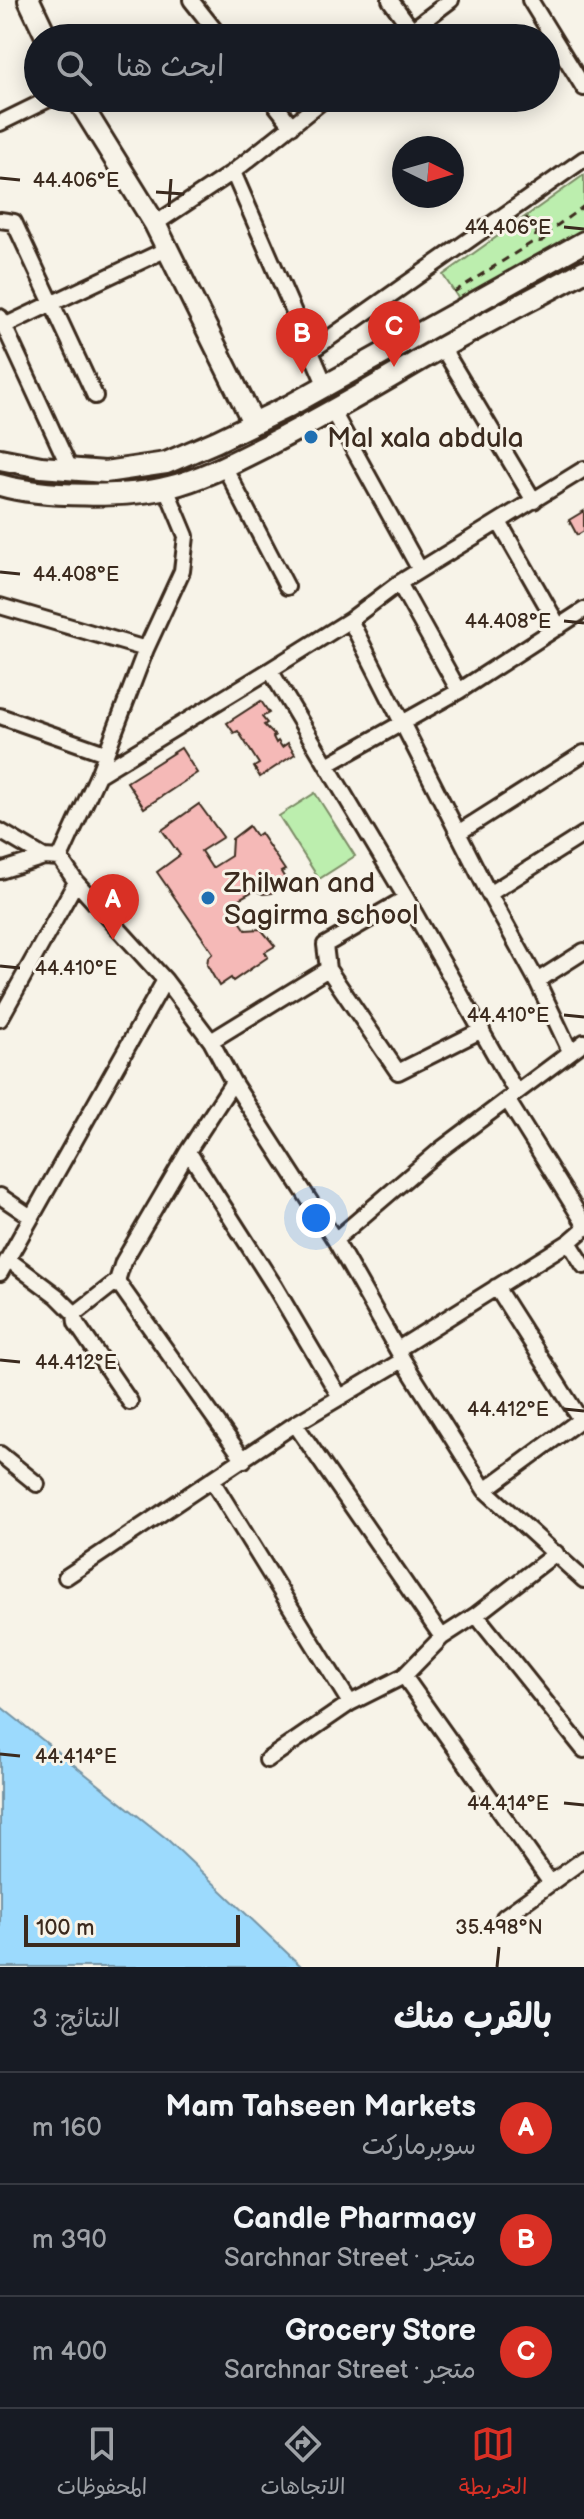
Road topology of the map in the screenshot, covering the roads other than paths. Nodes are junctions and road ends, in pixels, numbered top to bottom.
1 (29, 0) edge
2 (191, 0) edge
3 (390, 0) edge
4 (451, 0) edge
5 (530, 0) edge
6 (40, 24) edge
7 (210, 24) edge
8 (402, 24) edge
9 (420, 24) edge
10 (545, 24) edge
11 (560, 49) edge
12 (584, 88) edge
13 (24, 111) edge
14 (86, 112) edge
15 (281, 112) edge
16 (309, 112) edge
17 (0, 123) edge
18 (292, 126) junction
19 (584, 159) edge
20 (233, 172) junction
21 (0, 220) edge
22 (155, 224) junction
23 (584, 242) edge
24 (167, 249) junction
25 (584, 271) edge
26 (54, 305) junction
27 (2, 321) edge
28 (442, 347) junction
29 (311, 351) junction
30 (325, 384) junction
31 (95, 396) dead end
32 (333, 412) junction
33 (253, 422) junction
34 (0, 459) edge
35 (224, 466) junction
36 (584, 469) edge
37 (71, 471) junction
38 (0, 485) edge
39 (166, 488) junction
40 (534, 501) junction
41 (499, 522) junction
42 (420, 570) junction
43 (399, 583) junction
44 (287, 587) dead end
45 (0, 606) edge
46 (584, 610) edge
47 (350, 620) junction
48 (559, 627) junction
49 (146, 649) junction
50 (270, 670) junction
51 (459, 691) junction
52 (0, 716) edge
53 (402, 724) junction
54 (105, 753) junction
55 (584, 753) edge
56 (327, 765) junction
57 (98, 775) junction
58 (0, 831) edge
59 (458, 833) junction
60 (584, 834) edge
61 (44, 857) junction
62 (60, 858) junction
63 (0, 871) edge
64 (76, 882) junction
65 (489, 894) junction
66 (406, 898) junction
67 (584, 951) edge
68 (328, 969) junction
69 (165, 980) junction
70 (537, 981) junction
71 (0, 1019) edge
72 (482, 1030) junction
73 (211, 1041) junction
74 (584, 1042) edge
75 (570, 1051) junction
76 (233, 1082) junction
77 (512, 1097) junction
78 (188, 1151) junction
79 (0, 1196) edge
80 (31, 1217) junction
81 (584, 1226) edge
82 (335, 1240) junction
83 (569, 1242) junction
84 (9, 1260) junction
85 (584, 1266) edge
86 (0, 1273) edge
87 (117, 1281) junction
88 (496, 1287) junction
89 (75, 1314) junction
90 (400, 1354) junction
91 (340, 1397) junction
92 (130, 1402) dead end
93 (582, 1418) edge
94 (295, 1424) junction
95 (0, 1454) edge
96 (244, 1460) junction
97 (213, 1482) junction
98 (37, 1484) dead end
99 (485, 1490) junction
100 (556, 1553) junction
101 (66, 1577) dead end
102 (584, 1580) edge
103 (476, 1615) junction
104 (442, 1637) junction
105 (404, 1676) junction
106 (350, 1703) junction
107 (584, 1750) edge
108 (267, 1760) dead end
109 (581, 1866) edge
110 (550, 1882) junction
111 (504, 1917) dead end

1 - 6 street
2 - 7 street
3 - 8 street
4 - 9 street
5 - 10 street
11 - 12 street
13 - 17 street
14 - 22 street
15 - 18 street
16 - 18 street
18 - 20 street
19 - 29 street
20 - 22 street
20 - 29 street
21 - 26 street
22 - 24 street
23 - 30 street
24 - 26 street
24 - 33 street
25 - 28 street
26 - 27 street
26 - 31 street
27 - 37 street
28 - 32 street
28 - 40 street
29 - 30 street
30 - 33 street
32 - 35 street
32 - 42 street
33 - 37 street
34 - 37 street
35 - 39 street
35 - 44 street
36 - 40 street
38 - 39 street
39 - 49 street
40 - 41 street
41 - 42 street
41 - 48 street
42 - 43 street
43 - 47 street
43 - 51 street
45 - 49 street
46 - 48 street
47 - 50 street
47 - 53 street
48 - 51 street
49 - 54 street
50 - 56 street
50 - 57 street
51 - 53 street
52 - 54 street
53 - 56 street
53 - 59 street
54 - 57 street
55 - 59 street
56 - 66 street
57 - 62 street
58 - 61 street
59 - 65 street
60 - 65 street
61 - 62 street
61 - 63 street
62 - 64 street
64 - 69 street
64 - 71 street
65 - 70 street
66 - 68 street
66 - 72 street
67 - 70 street
68 - 72 street
68 - 73 street
69 - 73 street
69 - 80 street
70 - 75 street
72 - 77 street
73 - 76 street
74 - 75 street
75 - 77 street
76 - 78 street
76 - 82 street
77 - 81 street
77 - 82 street
78 - 87 street
78 - 91 street
79 - 80 street
80 - 84 street
81 - 83 street
82 - 90 street
83 - 85 street
83 - 88 street
84 - 86 street
84 - 89 street
87 - 89 street
87 - 96 street
88 - 90 street
88 - 93 street
89 - 92 street
90 - 91 street
90 - 99 street
91 - 94 street
93 - 99 street
94 - 96 street
94 - 104 street
95 - 98 street
96 - 97 street
97 - 101 street
97 - 106 street
99 - 100 street
100 - 102 street
100 - 103 street
103 - 104 street
103 - 107 street
104 - 105 street
105 - 106 street
105 - 110 street
106 - 108 street
109 - 110 street
110 - 111 street

